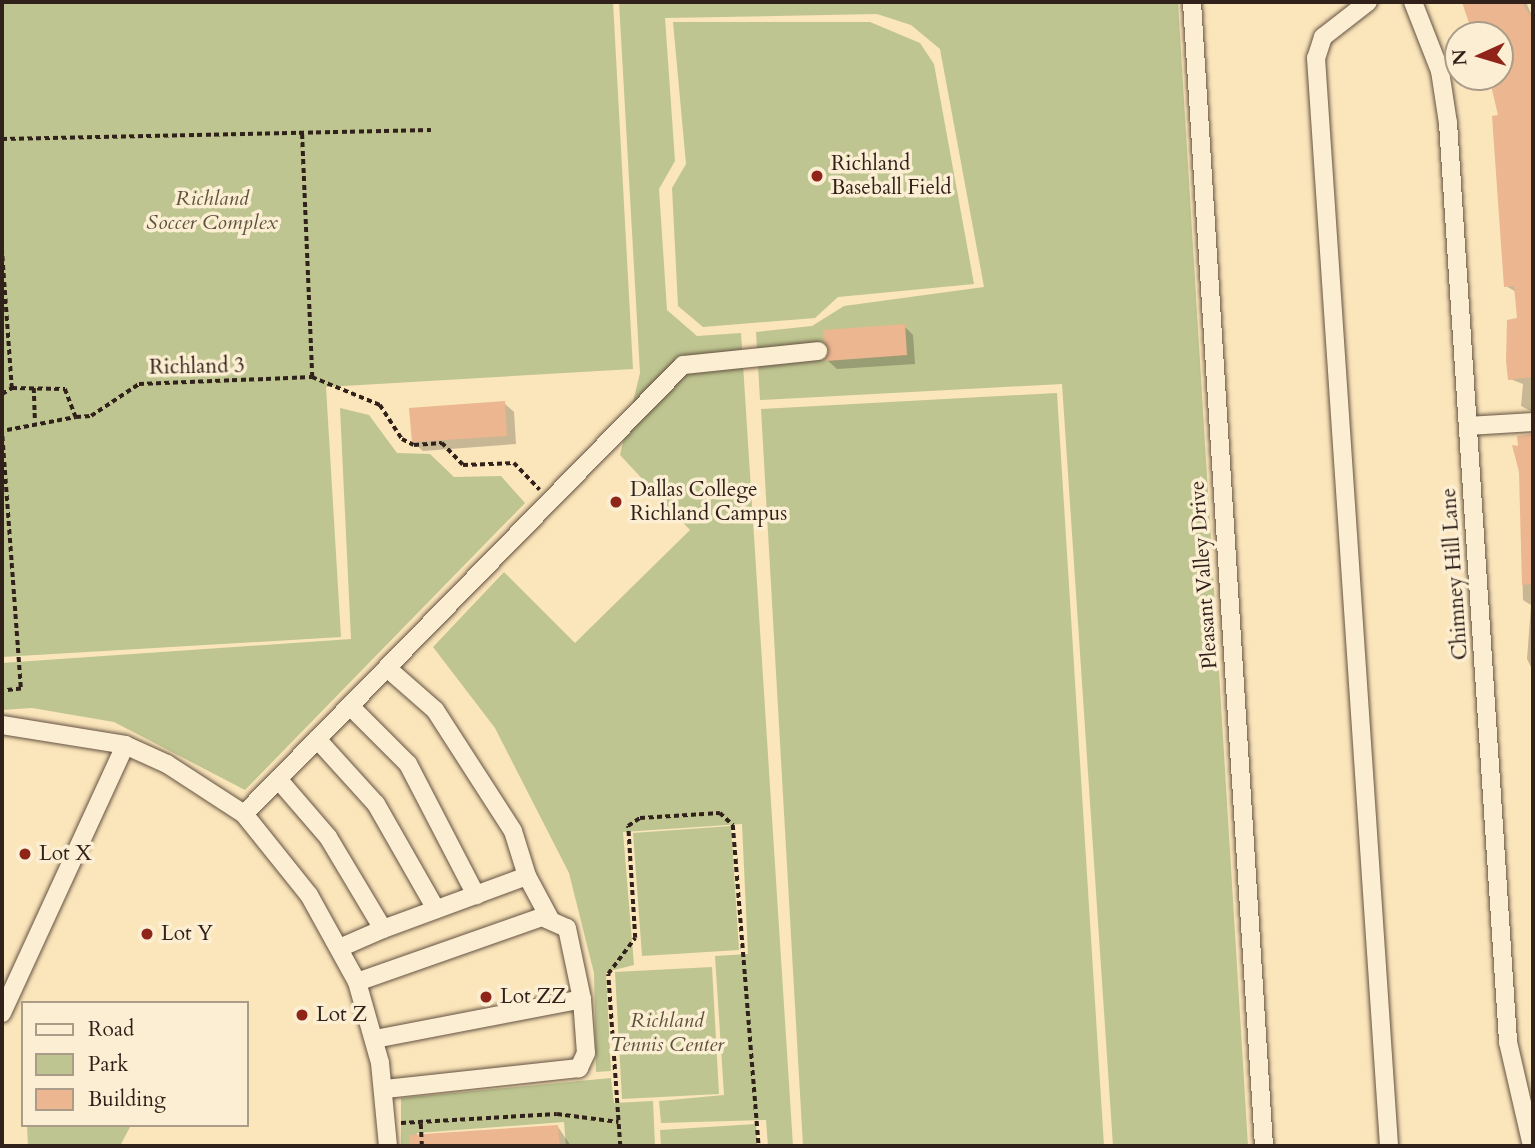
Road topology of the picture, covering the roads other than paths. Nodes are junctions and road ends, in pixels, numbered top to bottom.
1 (1192, 2) edge
2 (1368, 2) edge
3 (1413, 2) edge
4 (818, 351) dead end
5 (1533, 422) edge
6 (1468, 426) junction
7 (387, 668) junction
8 (349, 706) junction
9 (2, 725) edge
10 (317, 739) junction
11 (125, 745) junction
12 (278, 779) junction
13 (244, 814) junction
14 (527, 876) junction
15 (476, 895) junction
16 (436, 909) junction
17 (549, 917) junction
18 (383, 929) junction
19 (342, 947) junction
20 (357, 982) junction
21 (582, 999) junction
22 (2, 1013) edge
23 (375, 1039) junction
24 (385, 1089) junction
25 (388, 1146) edge
26 (1264, 1146) edge
27 (1389, 1146) edge
28 (1532, 1146) edge

1 - 26 street, Pleasant Valley Drive
2 - 27 street
3 - 6 street, Chimney Hill Lane
4 - 7 street
5 - 6 street
6 - 28 street, Chimney Hill Lane
7 - 8 street
7 - 14 street
8 - 10 street
8 - 15 street
9 - 11 street
10 - 12 street
10 - 16 street
11 - 13 street
11 - 22 street
12 - 13 street
12 - 18 street
13 - 19 street
14 - 15 street
14 - 17 street
15 - 16 street
16 - 18 street
17 - 20 street
17 - 21 street
18 - 19 street
19 - 20 street
20 - 23 street
21 - 23 street
21 - 24 street
23 - 24 street
24 - 25 street

